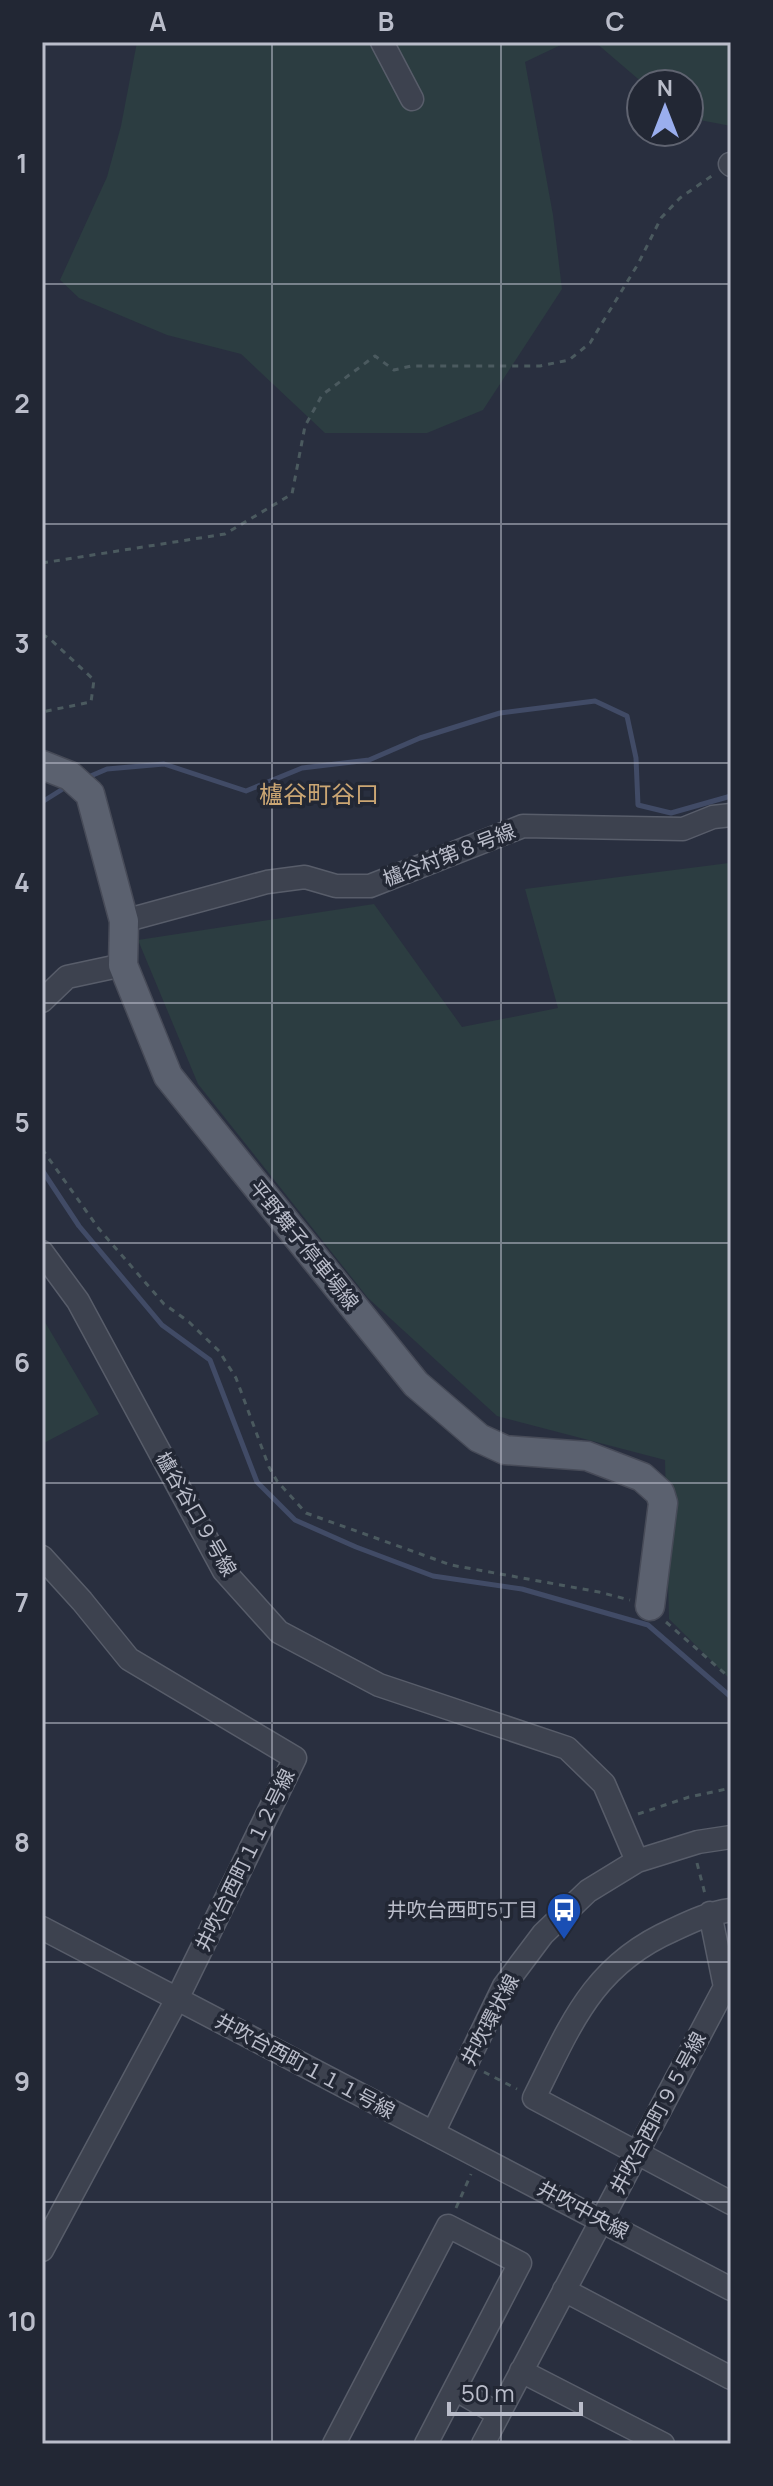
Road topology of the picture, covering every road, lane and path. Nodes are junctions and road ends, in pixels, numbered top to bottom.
1 (382, 42) edge
2 (412, 99) dead end
3 (730, 165) edge
4 (42, 563) edge
5 (42, 634) edge
6 (42, 712) edge
7 (42, 765) edge
8 (731, 815) edge
9 (124, 921) junction
10 (123, 965) junction
11 (42, 1001) edge
12 (42, 1149) edge
13 (42, 1252) edge
14 (42, 1557) edge
15 (650, 1606) junction
16 (731, 1679) edge
17 (731, 1788) edge
18 (620, 1821) junction
19 (731, 1837) edge
20 (691, 1844) junction
21 (637, 1861) junction
22 (721, 1912) edge
23 (42, 1928) edge
24 (177, 1999) junction
25 (467, 2064) junction
26 (534, 2098) junction
27 (433, 2133) junction
28 (637, 2152) junction
29 (479, 2156) junction
30 (729, 2198) edge
31 (602, 2220) junction
32 (448, 2226) junction
33 (42, 2250) edge
34 (731, 2289) edge
35 (564, 2290) junction
36 (521, 2371) junction
37 (731, 2378) edge
38 (455, 2389) junction
39 (498, 2414) junction
40 (334, 2444) edge
41 (426, 2444) edge
42 (483, 2444) edge
43 (663, 2444) edge

1 - 2 street
3 - 4 path
5 - 6 path
7 - 9 main road, 平野舞子停車場線
8 - 9 street, 櫨谷村第８号線
9 - 10 main road, 平野舞子停車場線
10 - 11 street
10 - 15 main road, 平野舞子停車場線
12 - 15 path
13 - 18 street, 櫨谷谷口９号線
14 - 24 street, 井吹台西町１１２号線
15 - 16 path
17 - 18 path
18 - 21 street, 櫨谷谷口９号線
19 - 20 street, 井吹環状線
20 - 21 street, 井吹環状線
20 - 22 path
21 - 25 street, 井吹環状線
22 - 26 street
22 - 28 street, 井吹台西町９５号線
23 - 24 street, 井吹台西町１１１号線
24 - 27 street, 井吹台西町１１１号線
24 - 33 street
25 - 26 path
25 - 27 street, 井吹環状線
26 - 28 street
27 - 29 street, 井吹中央線
28 - 30 street
28 - 31 street, 井吹台西町９５号線
29 - 31 street, 井吹中央線
29 - 32 path
31 - 34 street, 井吹中央線
31 - 35 street, 井吹台西町９５号線
32 - 38 street
32 - 40 street
35 - 36 street, 井吹台西町９５号線
35 - 37 street
36 - 39 street, 井吹台西町９５号線
36 - 43 street
38 - 39 street
38 - 41 street
39 - 42 street, 井吹台西町９５号線

